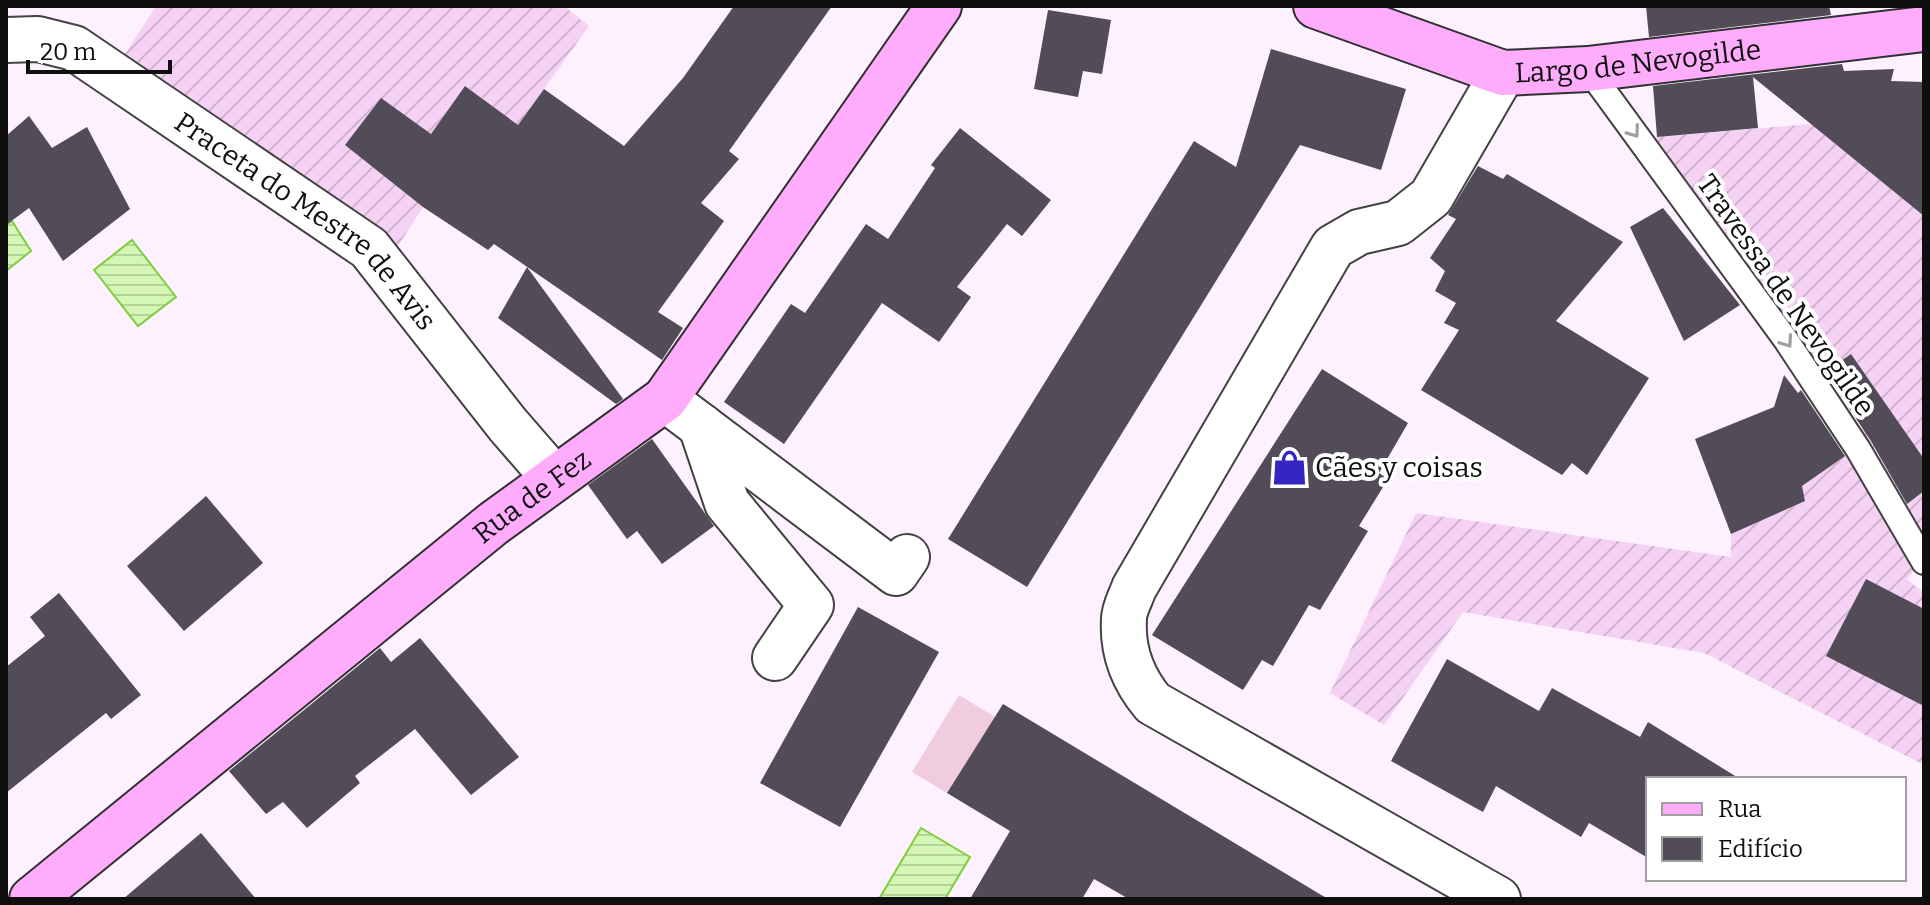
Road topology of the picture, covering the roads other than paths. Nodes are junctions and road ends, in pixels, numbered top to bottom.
1 (939, 6) edge
2 (1316, 6) edge
3 (1924, 29) edge
4 (6, 40) edge
5 (1588, 69) junction
6 (1503, 73) junction
7 (665, 399) junction
8 (701, 426) junction
9 (554, 478) junction
10 (907, 557) dead end
11 (1924, 562) edge
12 (775, 658) dead end
13 (32, 899) edge
14 (1498, 899) edge

1 - 7 street, Rua de Fez
2 - 6 street, Largo de Nevogilde
3 - 5 street, Largo de Nevogilde
4 - 9 street, Praceta do Mestre de Avis
5 - 6 street, Largo de Nevogilde
5 -> 11 lane, Travessa de Nevogilde
6 - 14 street
7 - 8 street
7 - 9 street, Rua de Fez
8 - 10 street
8 - 12 street
9 - 13 street, Rua de Fez

